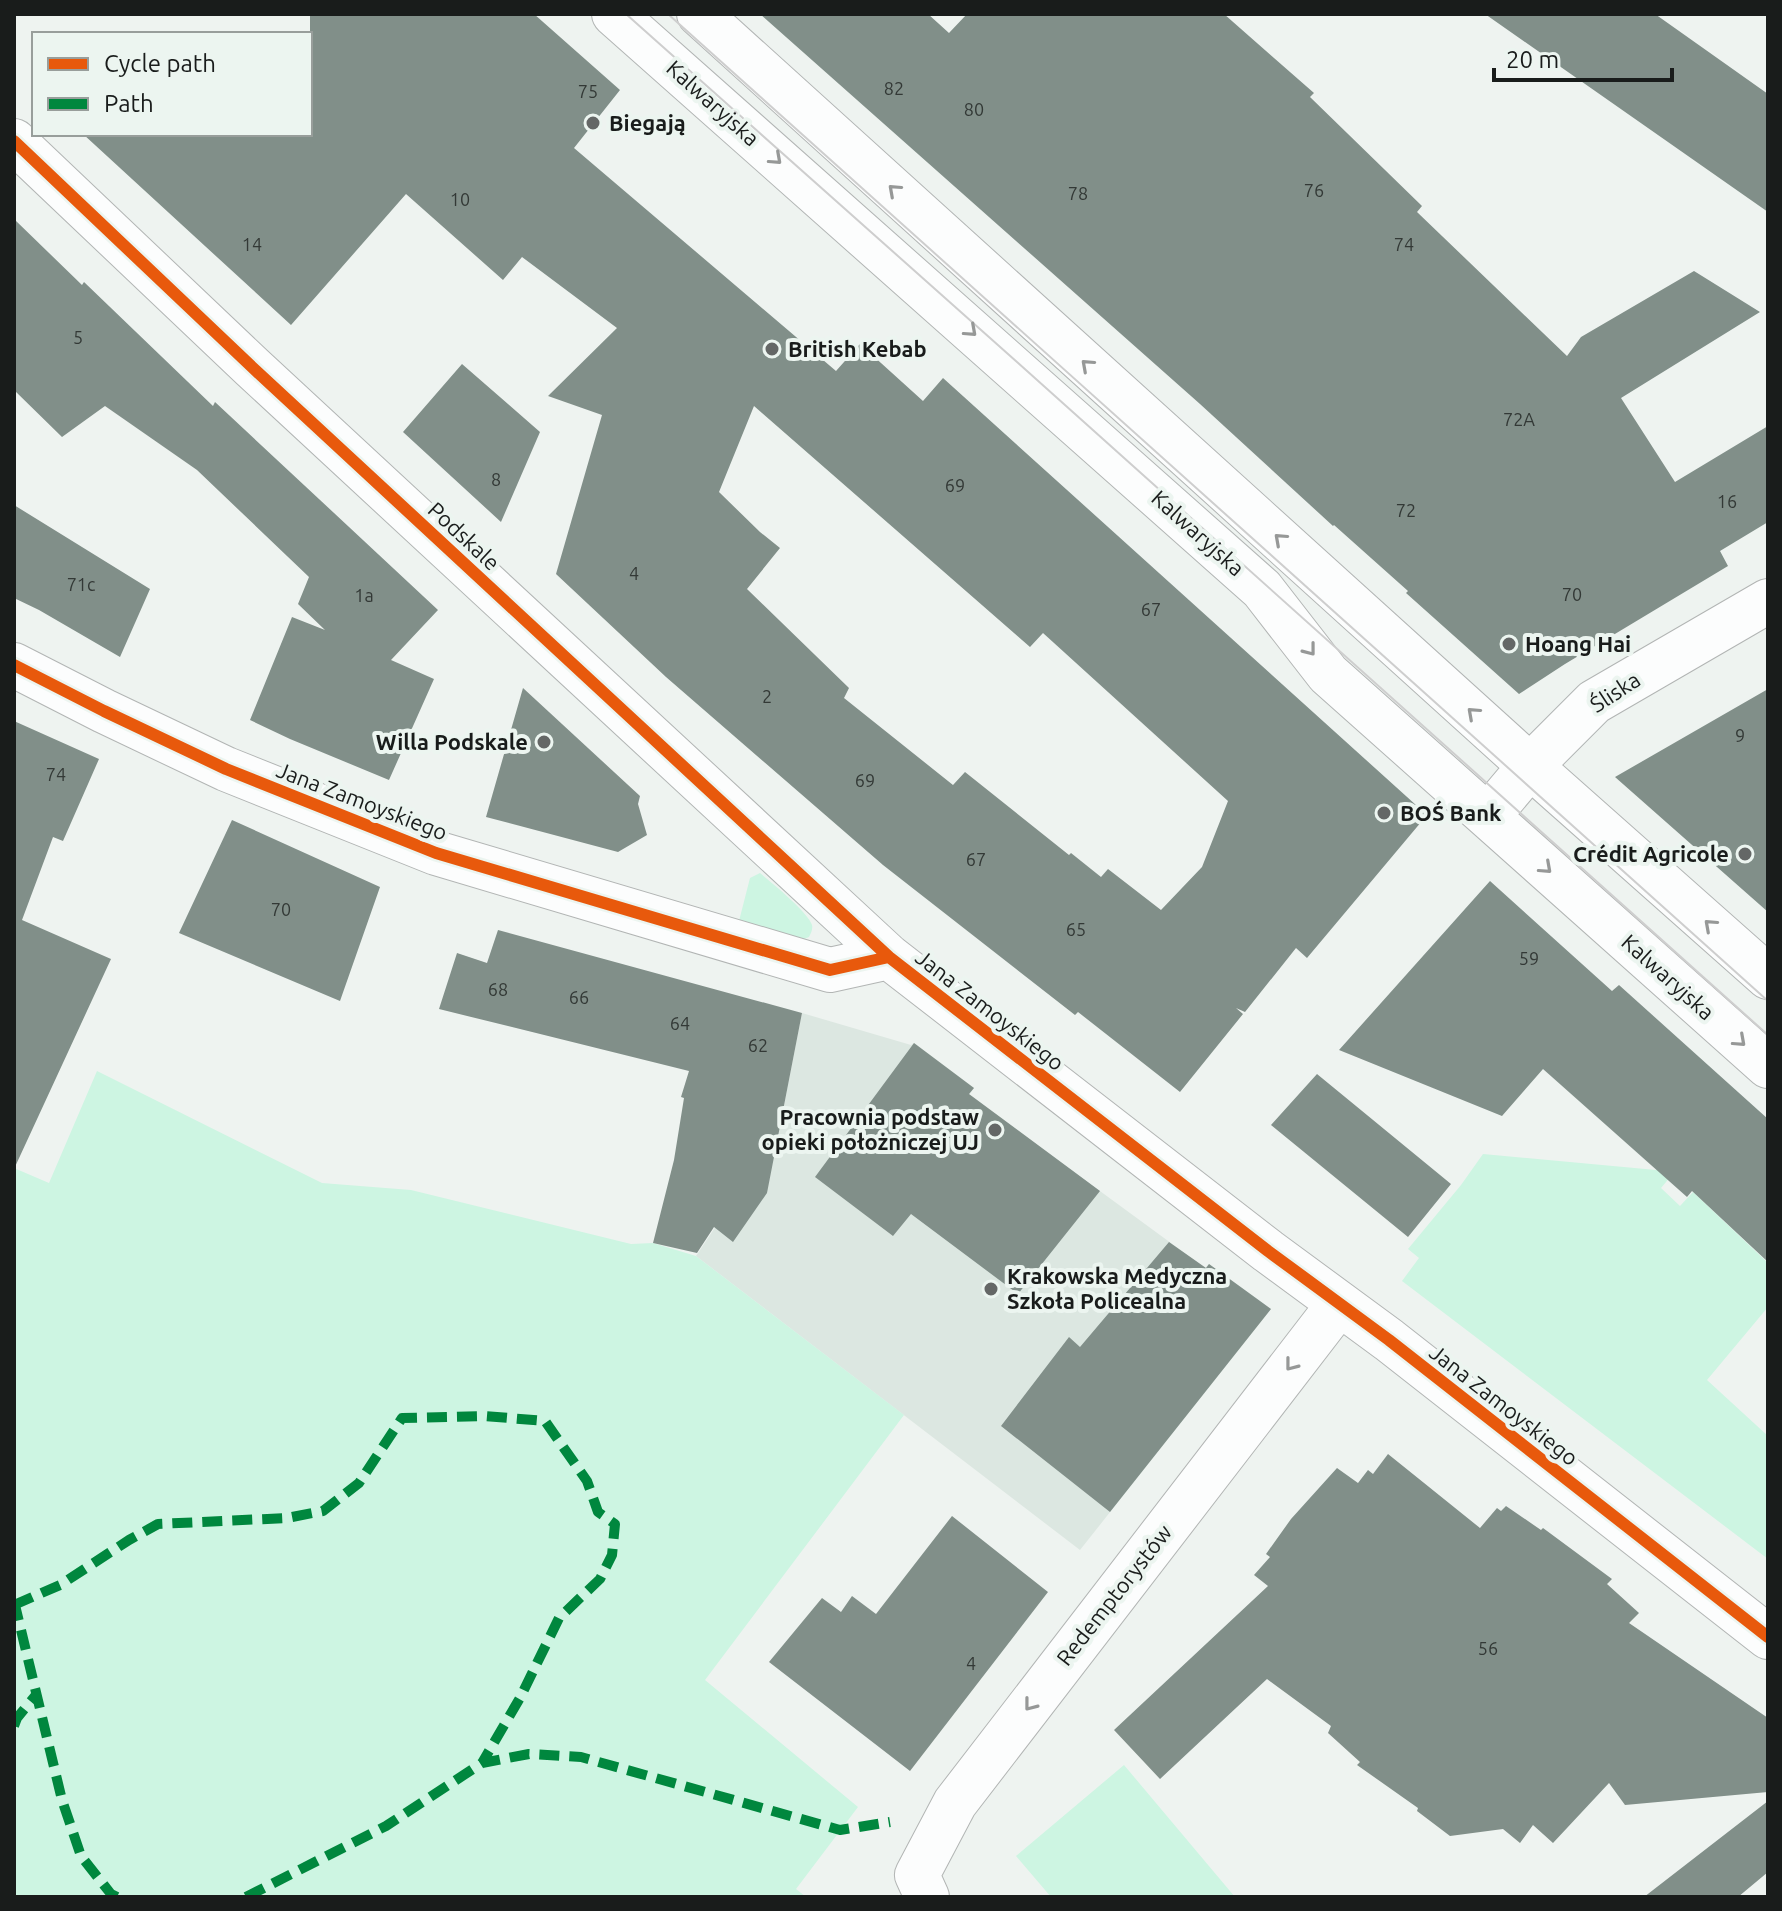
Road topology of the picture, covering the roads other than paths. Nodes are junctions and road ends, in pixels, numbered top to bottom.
1 (614, 14) edge
2 (699, 14) edge
3 (14, 141) edge
4 (1768, 601) edge
5 (14, 665) edge
6 (1530, 766) junction
7 (1488, 816) junction
8 (889, 957) junction
9 (1768, 977) edge
10 (1768, 1066) edge
11 (1339, 1304) junction
12 (1768, 1637) edge
13 (927, 1897) edge

1 -> 7 street, Kalwaryjska
6 -> 2 street
3 - 8 street, Podskale
4 - 6 street, Śliska
5 - 8 street, Jana Zamoyskiego
6 - 7 street, Śliska
9 -> 6 street
7 -> 10 street, Kalwaryjska
8 - 11 street, Jana Zamoyskiego
11 - 12 street, Jana Zamoyskiego
11 -> 13 street, Redemptorystów

